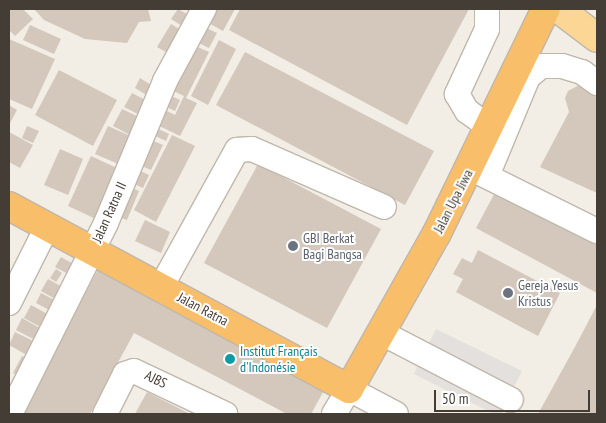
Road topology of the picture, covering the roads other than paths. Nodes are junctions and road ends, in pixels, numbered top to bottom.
1 (204, 9) edge
2 (487, 9) edge
3 (546, 9) edge
4 (559, 9) edge
5 (597, 38) edge
6 (597, 83) edge
7 (490, 128) junction
8 (479, 172) junction
9 (9, 206) edge
10 (384, 207) dead end
11 (47, 227) junction
12 (597, 231) edge
13 (93, 250) junction
14 (162, 287) junction
15 (9, 303) edge
16 (382, 334) junction
17 (349, 389) junction
18 (512, 400) dead end
19 (10, 414) edge
20 (105, 414) edge
21 (225, 414) edge
22 (334, 414) edge
23 (396, 414) edge

1 - 13 street, Jalan Ratna II
2 - 7 street
3 - 7 highway, Jalan Upa Jiwa
4 - 5 main road
6 - 8 street
7 - 8 highway, Jalan Upa Jiwa
8 - 12 street
8 - 16 highway, Jalan Upa Jiwa
9 - 11 highway, Jalan Ratna
10 - 14 street
11 - 13 highway, Jalan Ratna
11 - 15 street
13 - 14 highway, Jalan Ratna
13 - 19 street, Jalan Ratna II
14 - 17 highway, Jalan Ratna
16 - 17 highway, Jalan Upa Jiwa
16 - 18 street
17 - 22 street
17 - 23 street, Jalan Ratna
20 - 21 street, AJBS

